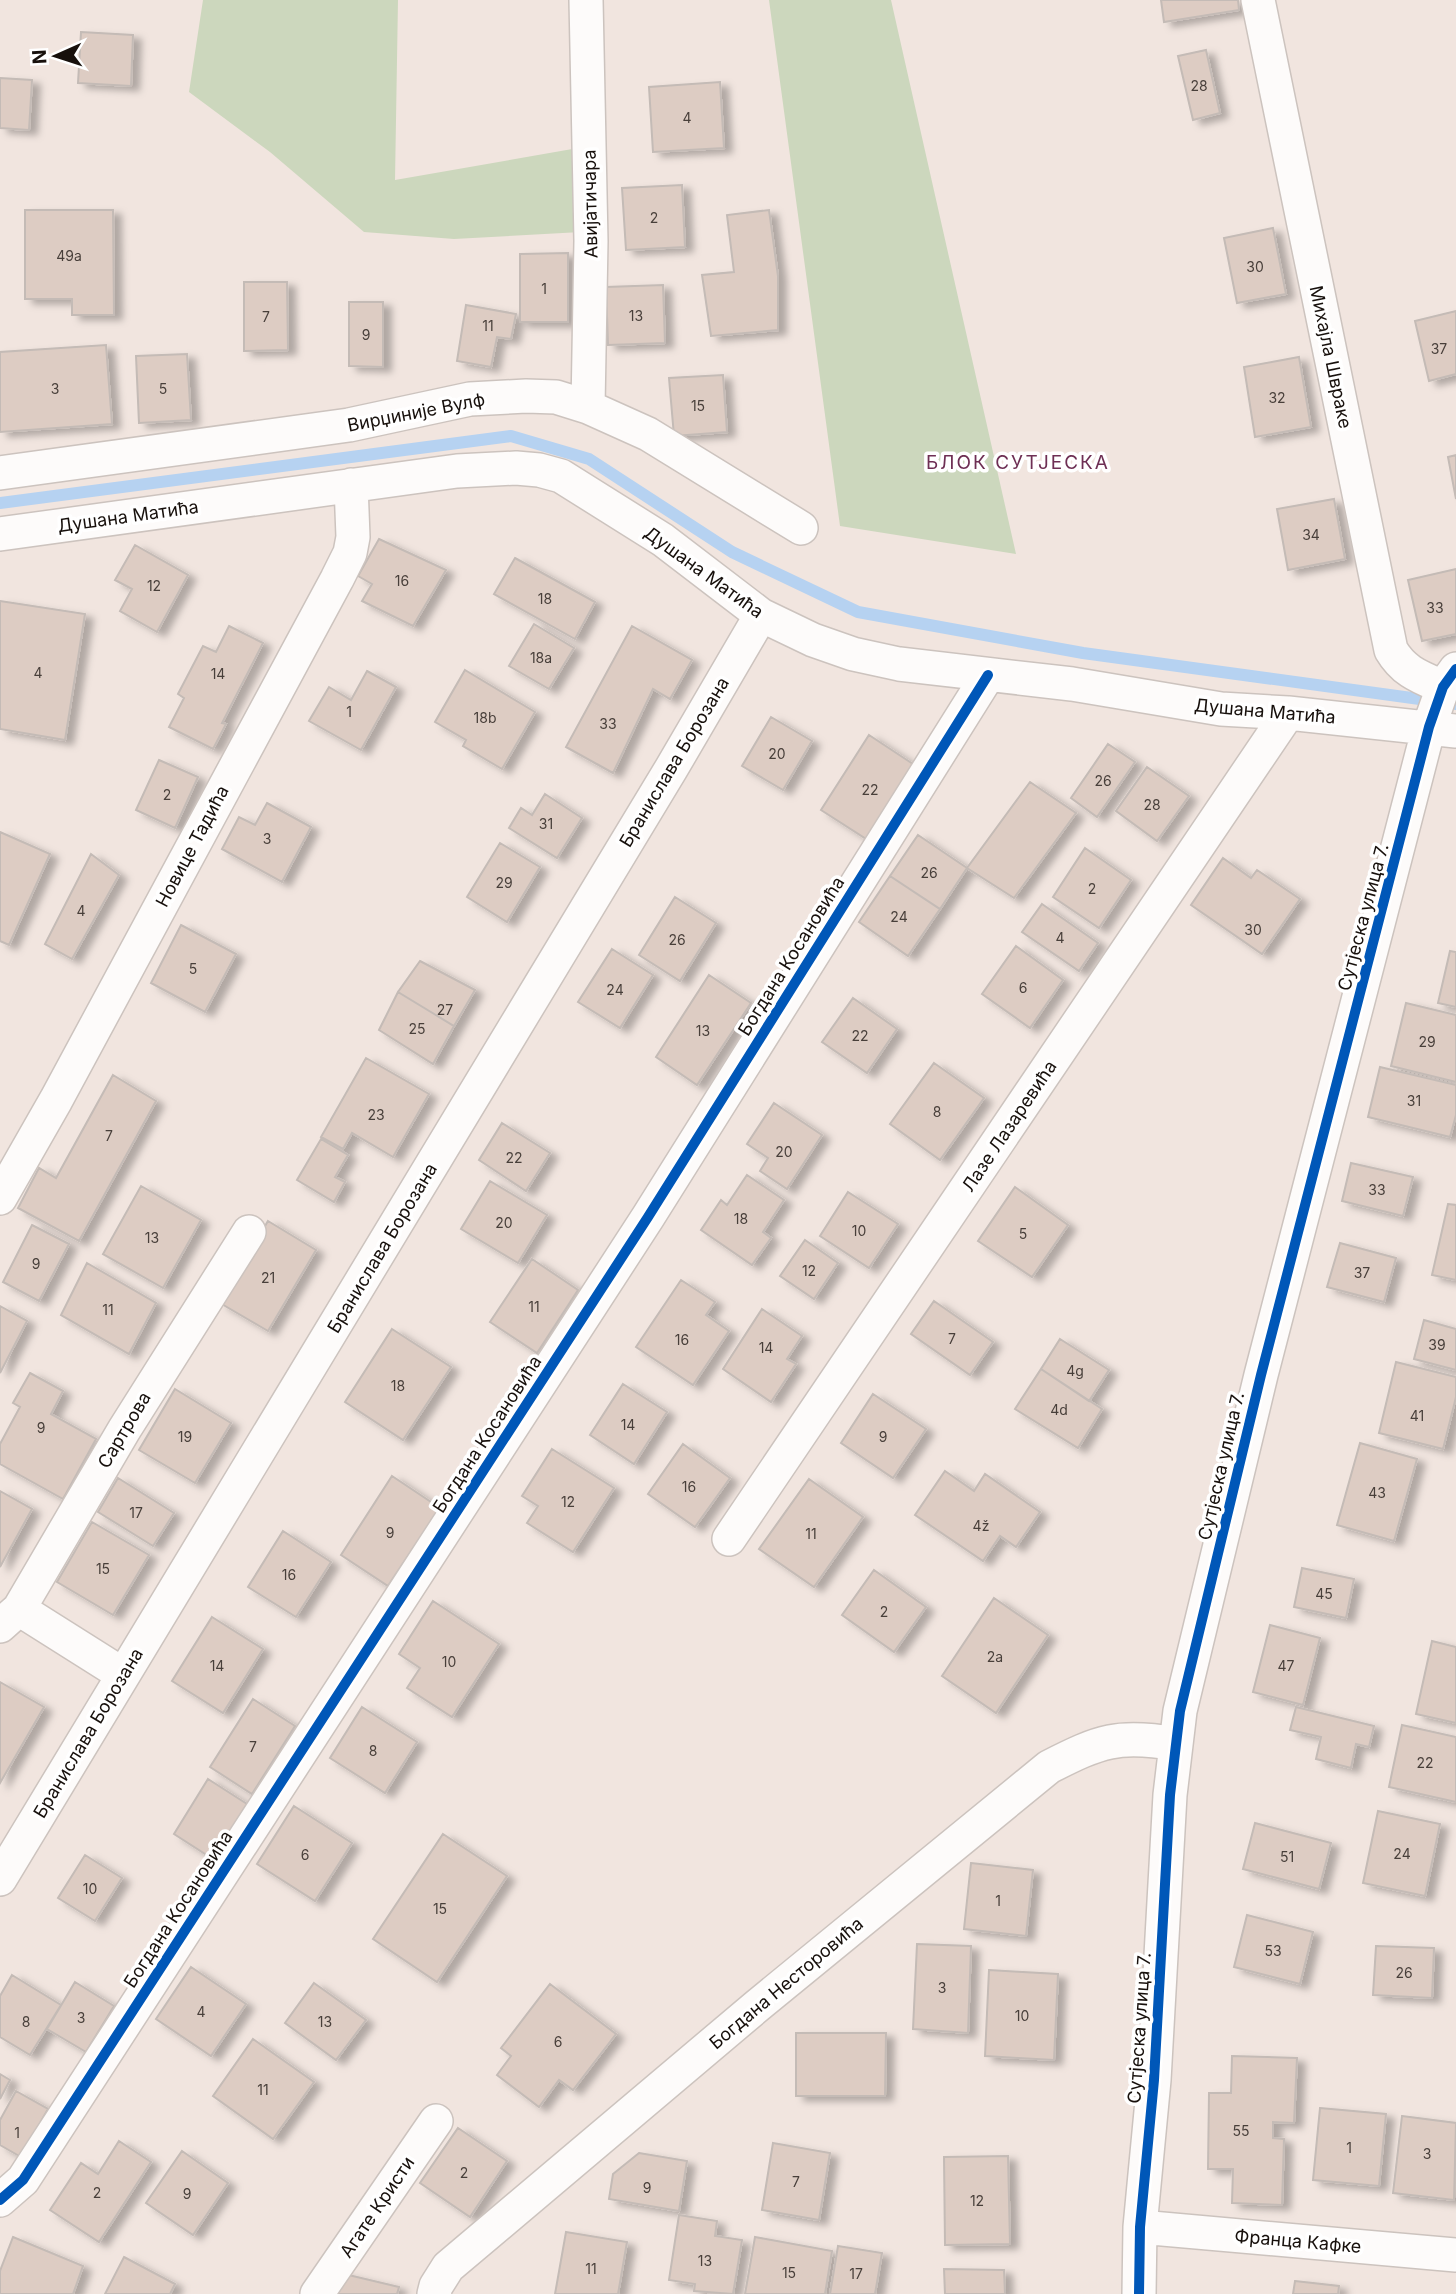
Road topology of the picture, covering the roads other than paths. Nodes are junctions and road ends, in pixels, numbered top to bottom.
1 (586, 0) edge
2 (1258, 0) edge
3 (588, 407) junction
4 (0, 473) edge
5 (351, 485) junction
6 (800, 528) dead end
7 (0, 534) edge
8 (761, 615) junction
9 (988, 675) junction
10 (1449, 678) edge
11 (1289, 713) junction
12 (1442, 729) edge
13 (0, 1198) edge
14 (249, 1233) dead end
15 (729, 1539) dead end
16 (10, 1618) edge
17 (122, 1674) junction
18 (1176, 1744) junction
19 (0, 1879) edge
20 (436, 2121) dead end
21 (0, 2200) edge
22 (1140, 2227) junction
23 (1456, 2255) edge
24 (317, 2294) edge
25 (434, 2294) edge
26 (1139, 2294) edge

1 - 3 street, Авијатичара
2 - 10 street, Михајла Швраке
3 - 4 street, Вирџиније Вулф
3 - 6 street, Вирџиније Вулф
5 - 7 street, Душана Матића
5 - 8 street, Душана Матића
5 - 13 street, Новице Тадића
8 - 9 street, Душана Матића
8 - 17 street, Бранислава Борозана
9 - 11 street, Душана Матића
9 - 21 street, Богдана Косановића
10 - 12 street, Сутјеска улица 7.
11 - 12 street, Душана Матића
11 - 15 street, Лазе Лазаревића
12 - 18 street, Сутјеска улица 7.
14 - 16 street, Сартрова
16 - 17 street
17 - 19 street, Бранислава Борозана
18 - 22 street, Сутјеска улица 7.
18 - 25 street, Богдана Несторовића
20 - 24 street, Агате Кристи
22 - 23 street, Франца Кафке
22 - 26 street, Сутјеска улица 7.

